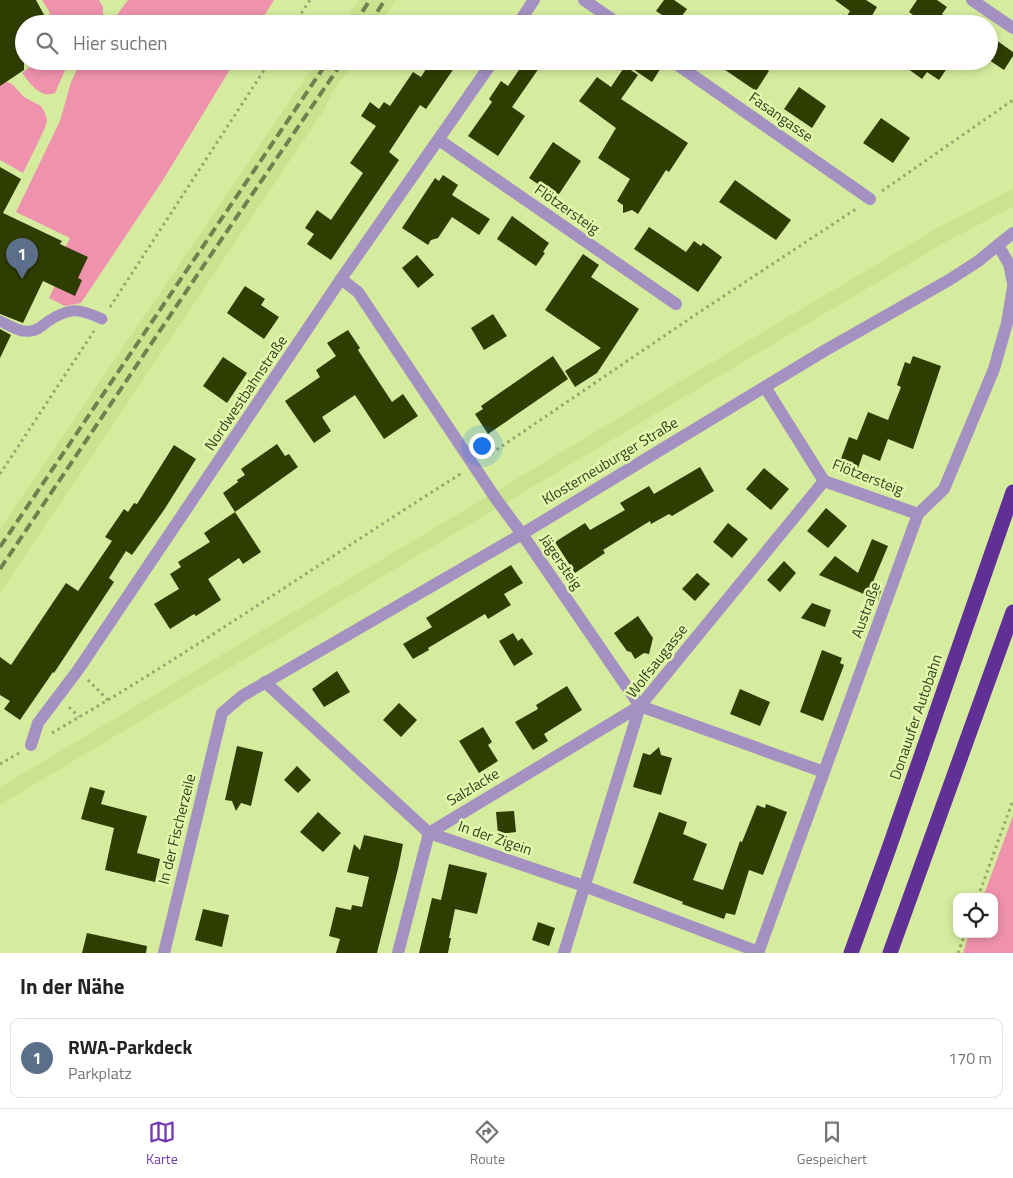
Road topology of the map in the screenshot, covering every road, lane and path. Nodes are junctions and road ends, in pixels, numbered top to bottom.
1 (310, 0) edge
2 (534, 0) edge
3 (584, 0) edge
4 (972, 0) edge
5 (300, 15) edge
6 (524, 15) edge
7 (605, 15) edge
8 (994, 15) edge
9 (998, 18) edge
10 (1013, 28) edge
11 (264, 70) edge
12 (487, 70) edge
13 (685, 70) edge
14 (1013, 100) edge
15 (439, 140) junction
16 (870, 199) junction
17 (1013, 233) edge
18 (998, 245) junction
19 (341, 279) junction
20 (1013, 283) edge
21 (1013, 287) edge
22 (676, 304) dead end
23 (102, 319) junction
24 (0, 321) edge
25 (764, 387) junction
26 (474, 466) junction
27 (0, 474) edge
28 (824, 481) junction
29 (1013, 492) edge
30 (918, 514) junction
31 (522, 534) junction
32 (1013, 612) edge
33 (78, 670) junction
34 (265, 682) junction
35 (108, 700) junction
36 (640, 706) junction
37 (222, 713) joint
38 (31, 745) junction
39 (0, 764) edge
40 (824, 772) junction
41 (1013, 800) edge
42 (429, 833) junction
43 (584, 886) junction
44 (979, 893) edge
45 (964, 938) edge
46 (758, 952) edge
47 (164, 953) edge
48 (398, 953) edge
49 (564, 953) edge
50 (851, 953) edge
51 (890, 953) edge
52 (958, 953) edge

1 - 5 path
2 - 6 street
3 - 7 street
4 - 8 street
9 - 10 street
11 - 23 path
12 - 15 street, Nordwestbahnstraße
13 - 16 street, Fasangasse
14 - 16 path
15 - 19 street, Nordwestbahnstraße
15 - 22 street, Flötzersteig
16 - 26 path
17 - 18 street, Klosterneuburger Straße
18 - 20 street
18 - 25 street, Klosterneuburger Straße
19 - 26 street, Jägersteig
19 - 33 street, Nordwestbahnstraße
21 - 30 street, Austraße
23 - 24 lane
23 - 27 path
25 - 28 street, Flötzersteig
25 - 31 street, Klosterneuburger Straße
26 - 31 street, Jägersteig
26 - 35 path
28 - 30 street, Flötzersteig
28 - 36 street, Wolfsaugasse
29 - 50 highway, Donauufer Autobahn
30 - 40 street, Austraße
31 - 34 street, Klosterneuburger Straße
31 - 36 street, Jägersteig
32 - 51 highway
33 - 35 path
33 - 38 street, Nordwestbahnstraße
34 - 37 street, Klosterneuburger Straße
34 - 42 street, In der Zigein
35 - 38 path
36 - 40 street
36 - 42 street, Salzlacke
36 - 43 street, Wolfsaugasse
37 - 47 street, In der Fischerzeile
38 - 39 path
40 - 46 street, Austraße
41 - 44 path
42 - 43 street, In der Zigein
42 - 48 street
43 - 46 street, In der Zigein
43 - 49 street, Wolfsaugasse
45 - 52 path

